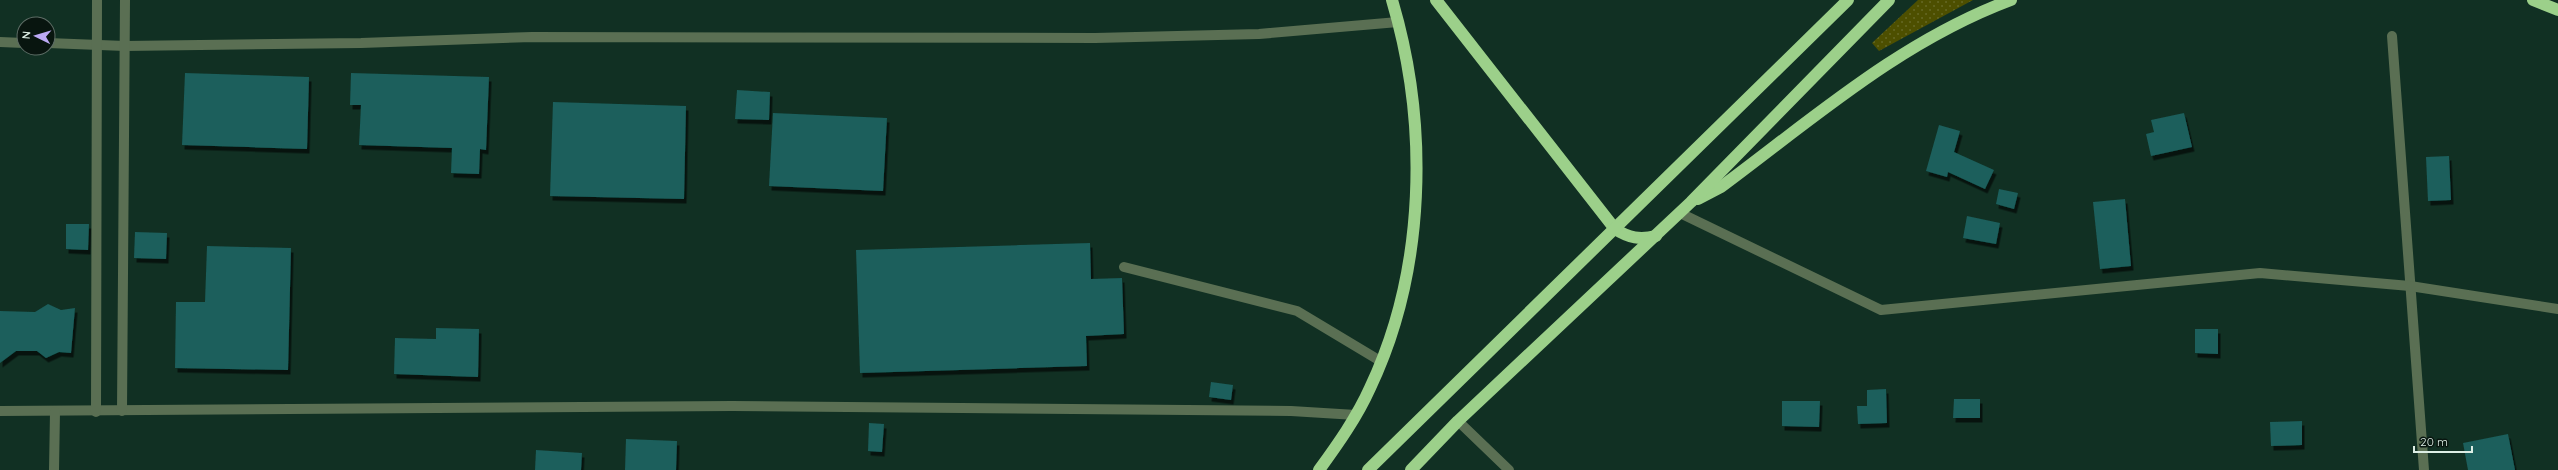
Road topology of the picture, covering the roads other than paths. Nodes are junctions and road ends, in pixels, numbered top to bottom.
1 (97, 0) edge
2 (124, 0) edge
3 (1392, 0) edge
4 (1436, 0) edge
5 (1848, 0) edge
6 (1889, 0) edge
7 (2011, 0) edge
8 (2533, 0) edge
9 (2558, 10) edge
10 (1398, 22) junction
11 (2392, 36) dead end
12 (0, 42) edge
13 (16, 43) edge
14 (56, 43) edge
15 (96, 43) junction
16 (125, 46) junction
17 (1691, 202) junction
18 (1680, 213) junction
19 (1615, 229) junction
20 (1656, 236) junction
21 (1124, 267) dead end
22 (2410, 286) junction
23 (2558, 309) edge
24 (1382, 362) junction
25 (0, 411) edge
26 (122, 411) junction
27 (55, 412) junction
28 (96, 412) junction
29 (1356, 415) junction
30 (1458, 421) junction
31 (54, 470) edge
32 (1319, 470) edge
33 (1368, 470) edge
34 (1411, 470) edge
35 (1509, 470) edge
36 (2424, 470) edge

1 - 15 street
2 - 16 street
3 - 10 highway
4 - 19 highway
5 - 19 highway
6 - 17 highway
7 - 17 highway
8 - 9 highway
10 - 16 street
10 - 24 highway
11 - 22 street
12 - 13 street
14 - 15 street
15 - 16 street
15 - 28 street
16 - 26 street
17 - 18 highway
18 - 20 highway
18 - 22 street
19 - 20 highway
19 - 33 highway
20 - 30 highway
21 - 24 street
22 - 23 street
22 - 36 street
24 - 29 highway
25 - 27 street
26 - 28 street
26 - 29 street
27 - 28 street
27 - 31 street
29 - 32 highway
30 - 34 highway
30 - 35 street

